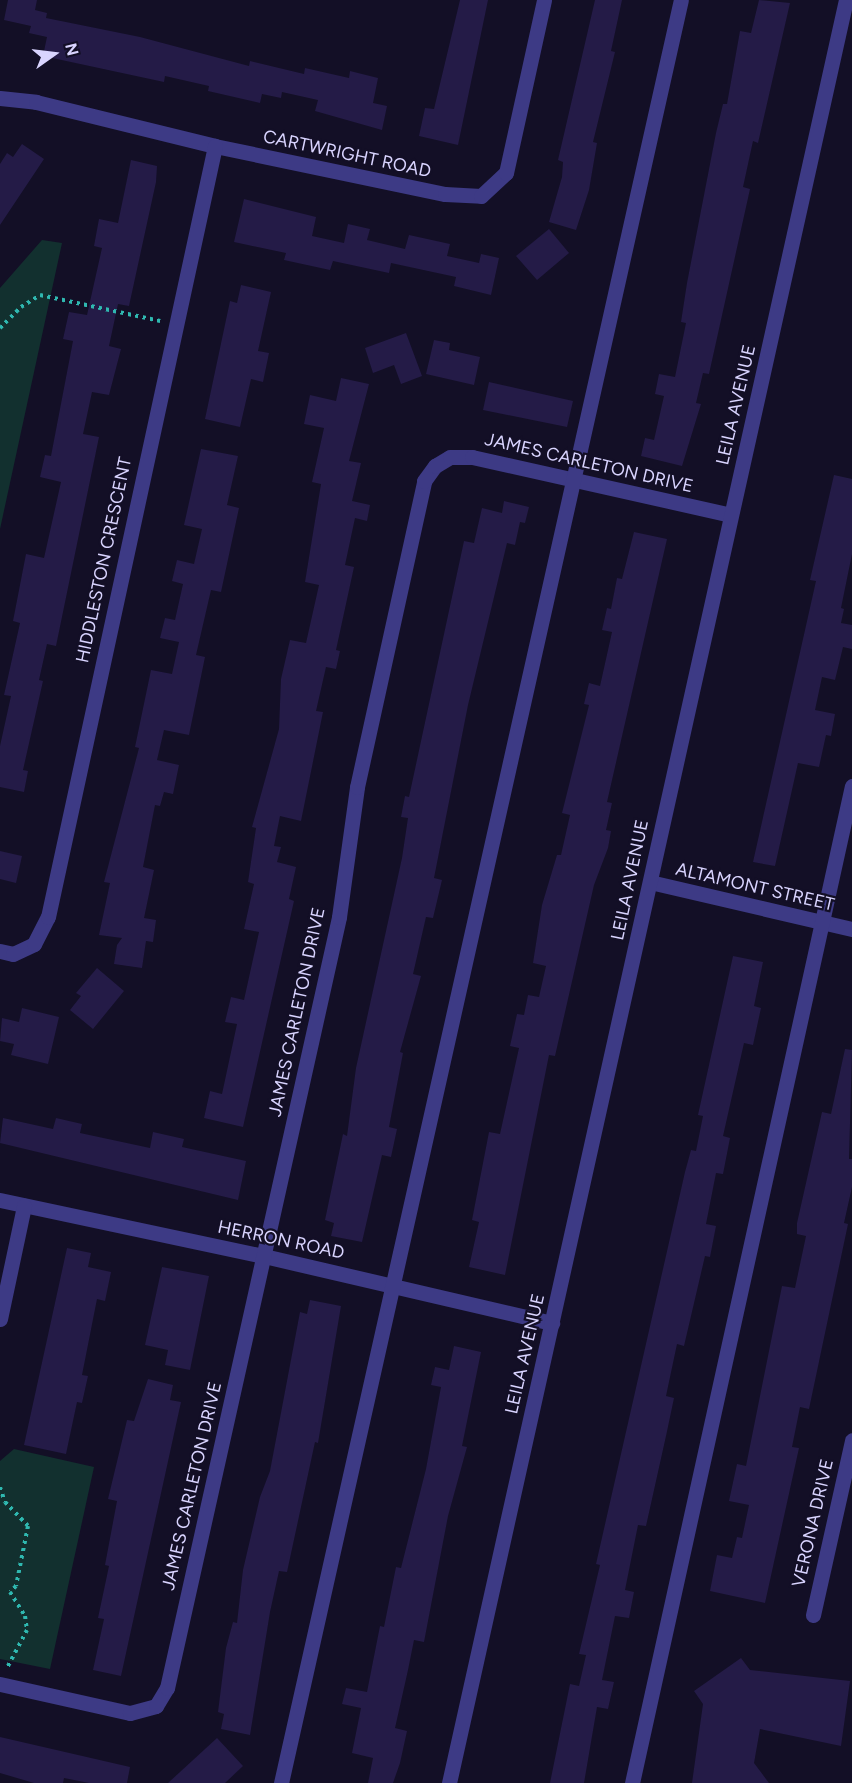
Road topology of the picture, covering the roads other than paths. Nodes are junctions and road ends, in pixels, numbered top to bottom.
1 (544, 0) edge
2 (681, 0) edge
3 (846, 0) edge
4 (0, 98) edge
5 (215, 146) junction
6 (574, 480) junction
7 (731, 515) junction
8 (852, 786) edge
9 (650, 882) junction
10 (822, 923) junction
11 (852, 929) edge
12 (0, 951) edge
13 (0, 1200) edge
14 (24, 1206) junction
15 (264, 1256) junction
16 (392, 1285) junction
17 (0, 1319) edge
18 (552, 1323) junction
19 (852, 1440) edge
20 (847, 1487) edge
21 (813, 1615) dead end
22 (0, 1684) edge
23 (451, 1778) edge
24 (281, 1783) edge
25 (632, 1783) edge

1 - 5 street, CARTWRIGHT ROAD
2 - 6 street
3 - 7 street, LEILA AVENUE
4 - 5 street, CARTWRIGHT ROAD
5 - 12 street, HIDDLESTON CRESCENT
6 - 7 street, JAMES CARLETON DRIVE
6 - 15 street, JAMES CARLETON DRIVE
6 - 16 street
7 - 9 street, LEILA AVENUE
8 - 10 street
9 - 10 street, ALTAMONT STREET
9 - 18 street, LEILA AVENUE
10 - 11 street, ALTAMONT STREET
10 - 25 street
13 - 14 street, HERRON ROAD
14 - 15 street, HERRON ROAD
14 - 17 street
15 - 16 street, HERRON ROAD
15 - 22 street, JAMES CARLETON DRIVE
16 - 18 street, HERRON ROAD
16 - 24 street
18 - 23 street, LEILA AVENUE
19 - 20 street, VERONA DRIVE
20 - 21 street, VERONA DRIVE

